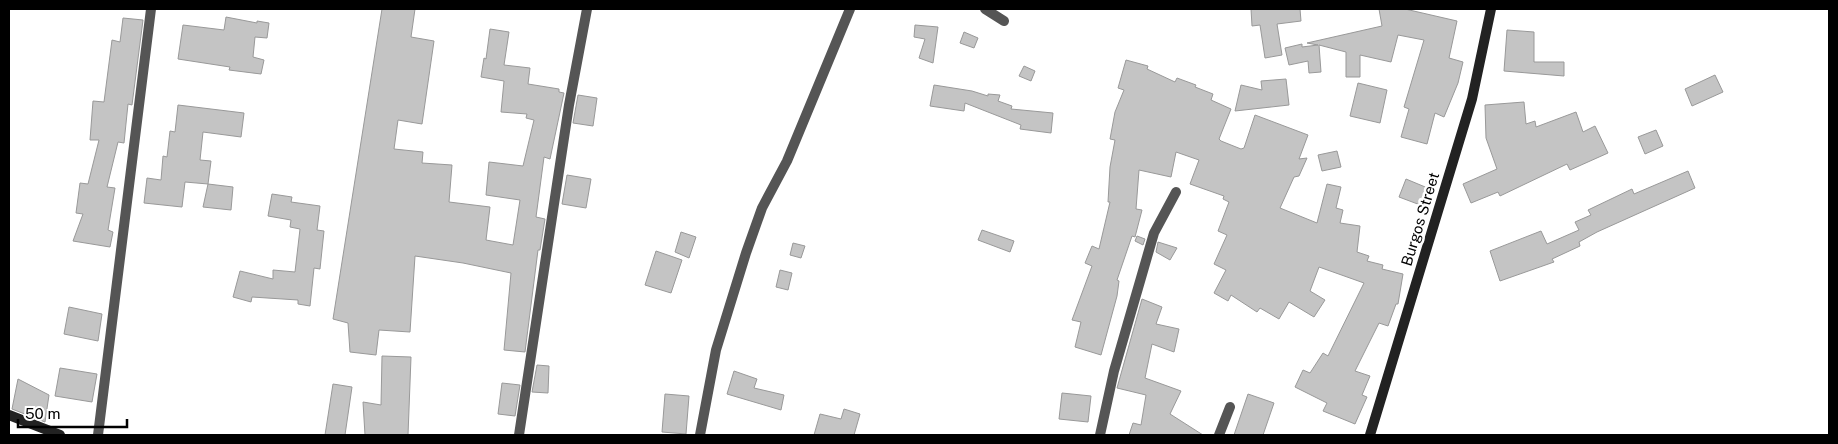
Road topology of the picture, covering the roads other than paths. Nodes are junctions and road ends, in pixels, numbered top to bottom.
1 (151, 9) edge
2 (587, 9) edge
3 (850, 9) edge
4 (985, 9) edge
5 (1491, 9) edge
6 (1004, 21) dead end
7 (1176, 192) dead end
8 (1230, 407) dead end
9 (9, 415) edge
10 (60, 435) edge
11 (98, 435) edge
12 (519, 435) edge
13 (700, 435) edge
14 (1100, 435) edge
15 (1219, 435) edge
16 (1370, 435) edge

1 - 11 street
2 - 12 street
3 - 13 street
4 - 6 street
5 - 16 main road, Burgos Street
7 - 14 street
8 - 15 street
9 - 10 main road

